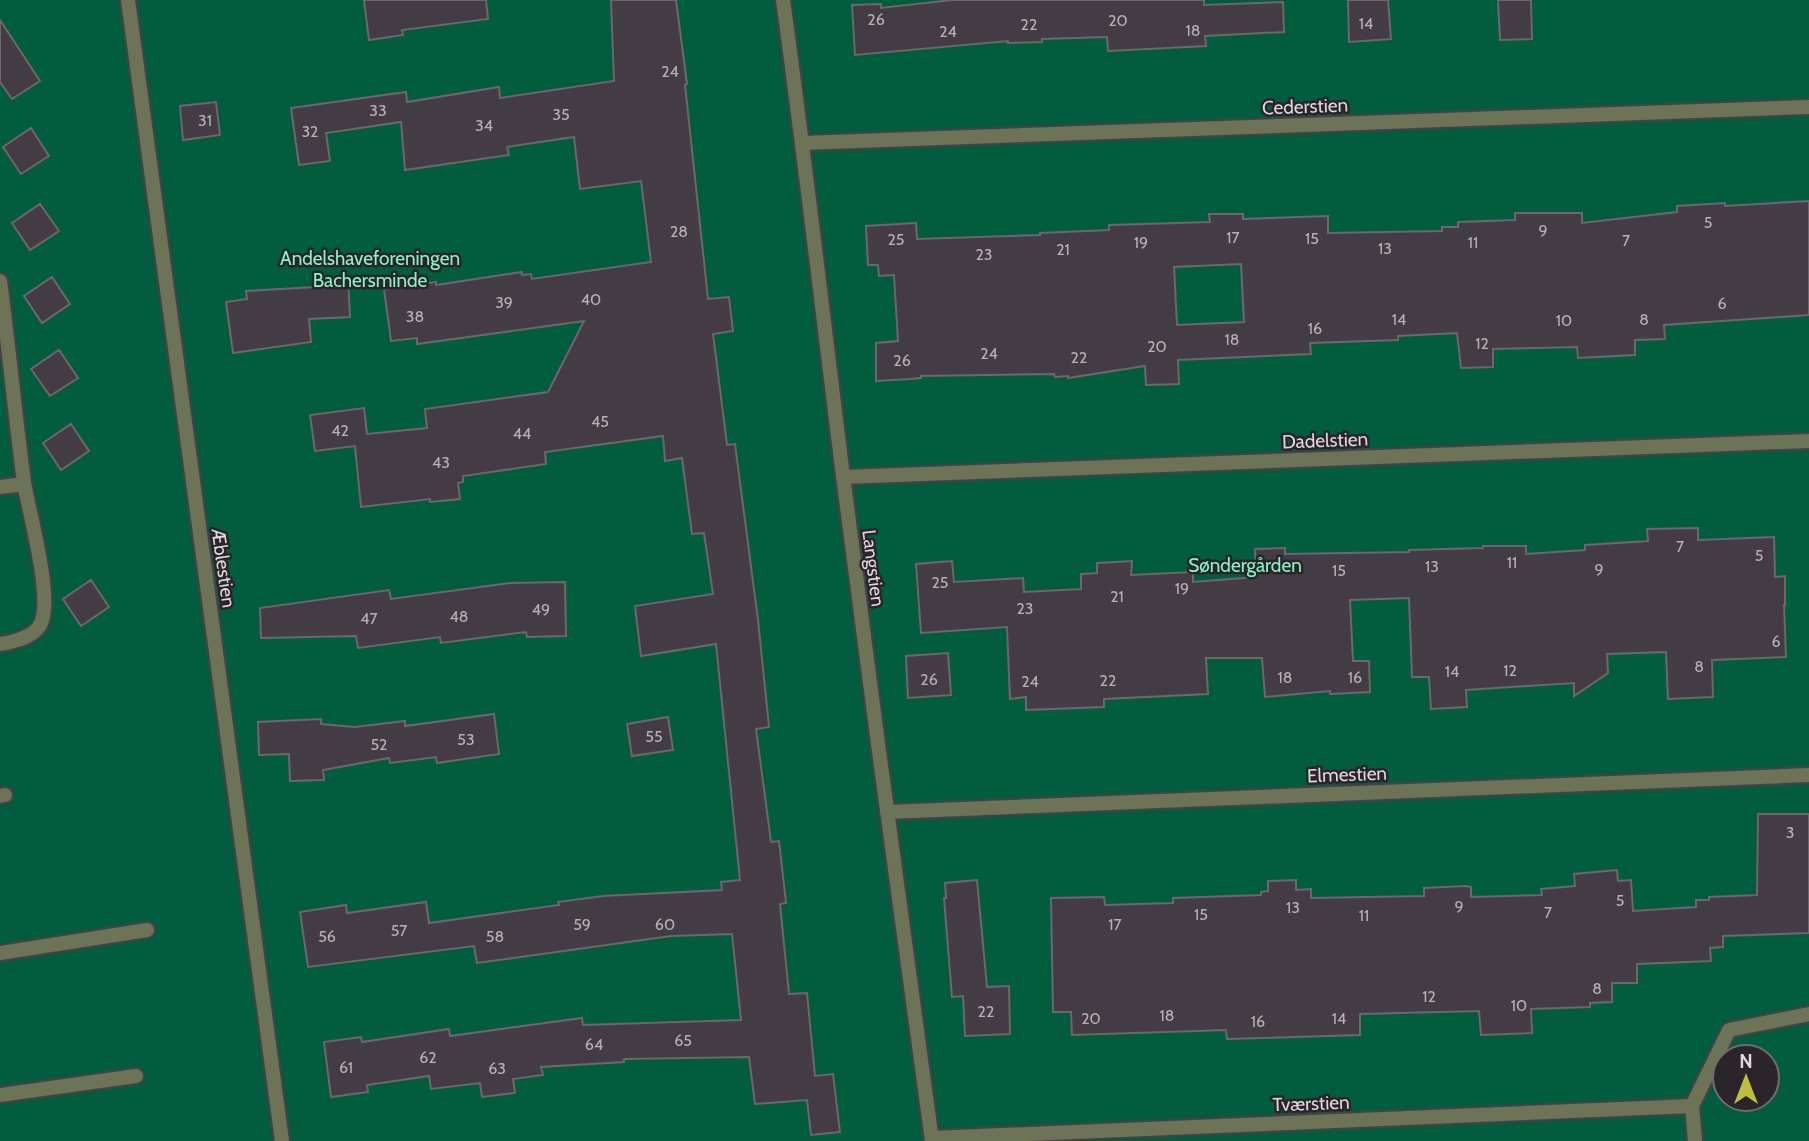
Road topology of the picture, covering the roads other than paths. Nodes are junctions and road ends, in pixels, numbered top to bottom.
1 (128, 0) edge
2 (783, 0) edge
3 (1809, 107) edge
4 (803, 144) junction
5 (0, 281) edge
6 (4, 341) edge
7 (1809, 441) edge
8 (843, 477) junction
9 (24, 484) junction
10 (0, 488) edge
11 (0, 645) edge
12 (1809, 775) edge
13 (887, 812) junction
14 (146, 930) dead end
15 (0, 953) edge
16 (1809, 1014) edge
17 (136, 1076) dead end
18 (0, 1095) edge
19 (1692, 1106) junction
20 (932, 1139) edge
21 (282, 1141) edge
22 (1695, 1141) edge

1 - 21 street, Æblestien
2 - 4 street, Langstien
3 - 4 street, Cederstien
4 - 8 street, Langstien
5 - 6 street
6 - 9 street
7 - 8 street, Dadelstien
8 - 13 street, Langstien
9 - 10 street
9 - 11 street
12 - 13 street, Elmestien
13 - 20 street, Langstien
14 - 15 street
16 - 19 street
17 - 18 street
19 - 20 street, Tværstien
19 - 22 street

